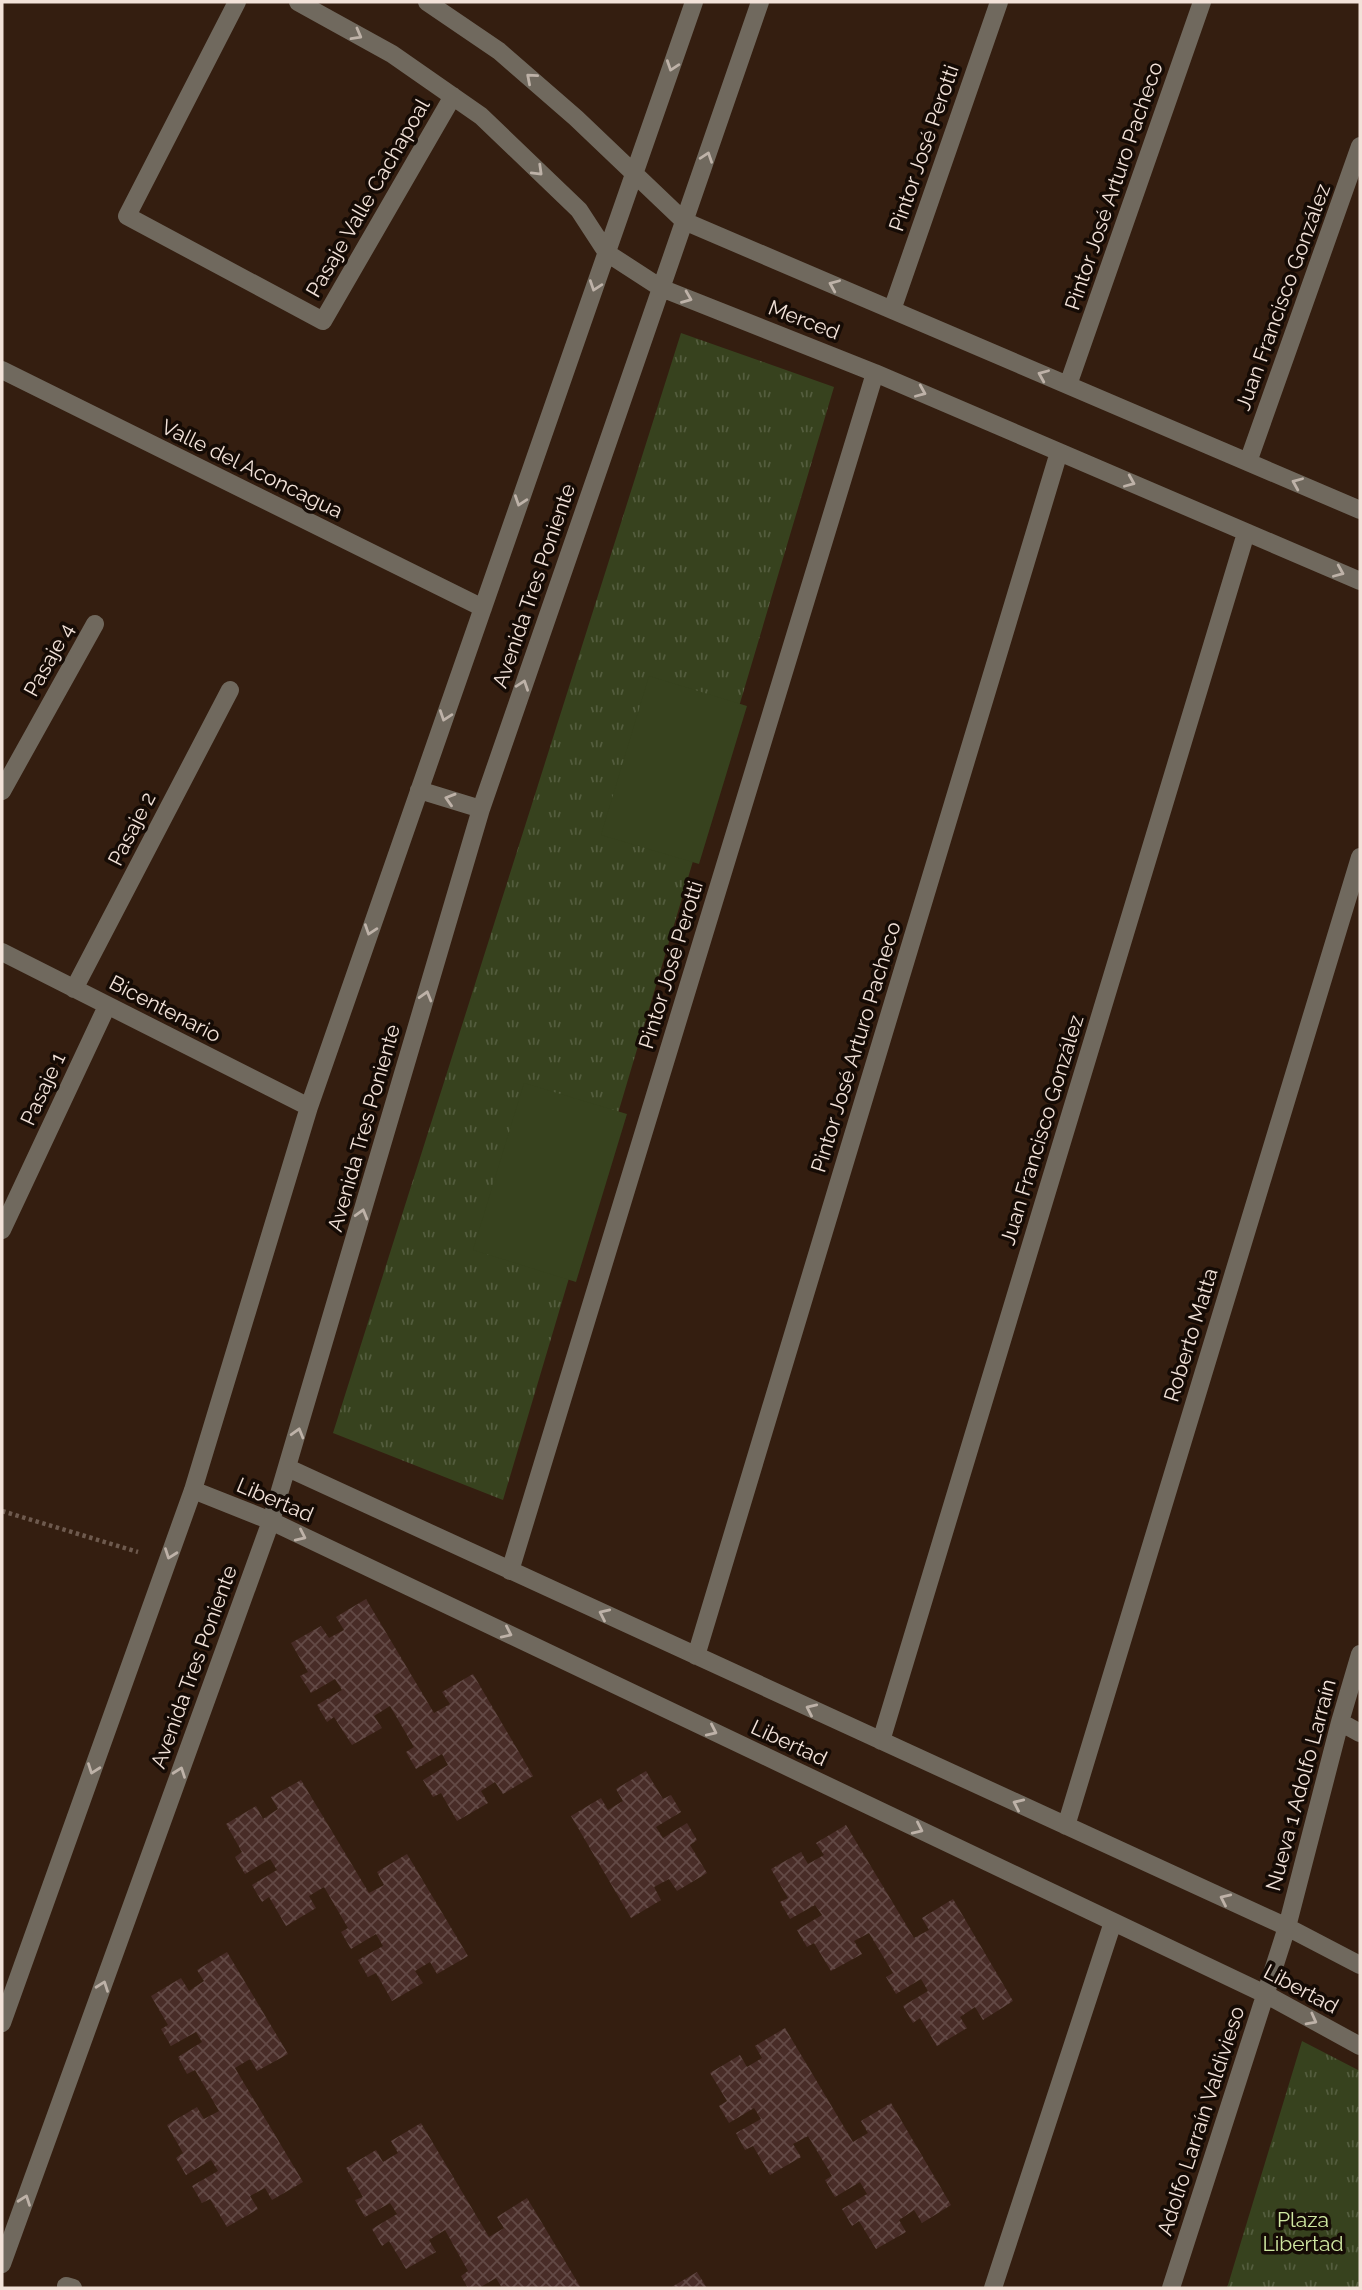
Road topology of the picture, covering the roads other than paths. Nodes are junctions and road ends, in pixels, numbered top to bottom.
1 (237, 2) edge
2 (298, 2) edge
3 (427, 2) edge
4 (694, 2) edge
5 (760, 2) edge
6 (999, 2) edge
7 (1202, 2) edge
8 (453, 96) junction
9 (1360, 146) edge
10 (634, 175) junction
11 (684, 221) junction
12 (607, 253) junction
13 (661, 288) junction
14 (892, 310) junction
15 (2, 370) edge
16 (875, 373) junction
17 (1068, 385) junction
18 (1059, 452) junction
19 (1248, 462) junction
20 (1360, 510) edge
21 (1247, 533) junction
22 (1360, 581) edge
23 (483, 608) junction
24 (94, 624) dead end
25 (230, 690) dead end
26 (419, 790) junction
27 (2, 791) edge
28 (481, 809) junction
29 (1360, 857) edge
30 (2, 952) edge
31 (74, 989) junction
32 (107, 1006) junction
33 (309, 1107) junction
34 (2, 1230) edge
35 (288, 1468) junction
36 (193, 1490) junction
37 (271, 1521) junction
38 (510, 1571) junction
39 (1360, 1654) edge
40 (696, 1656) junction
41 (1340, 1722) junction
42 (1360, 1733) edge
43 (881, 1741) junction
44 (1066, 1826) junction
45 (1113, 1922) junction
46 (1287, 1927) junction
47 (1360, 1965) edge
48 (1265, 1994) junction
49 (2, 2023) edge
50 (1360, 2046) edge
51 (2, 2264) edge
52 (993, 2288) edge
53 (1171, 2288) edge

1 - 8 street, Pasaje Valle Cachapoal
2 -> 8 street, Merced
10 -> 3 street, Merced
4 -> 10 street, Avenida Tres Poniente
11 -> 5 street, Avenida Tres Poniente
6 - 14 street, Pintor José Perotti
7 - 17 street, Pintor José Arturo Pacheco
8 -> 12 street, Merced
9 - 19 street, Juan Francisco González
10 - 11 street, Merced
10 - 12 street, Avenida Tres Poniente
11 - 13 street, Avenida Tres Poniente
14 -> 11 street, Merced
12 - 13 street, Merced
12 -> 23 street, Avenida Tres Poniente
13 -> 16 street, Merced
28 -> 13 street, Avenida Tres Poniente
17 -> 14 street, Merced
15 - 23 street, Valle del Aconcagua
16 -> 18 street, Merced
16 - 38 street, Pintor José Perotti
17 - 19 street, Merced
18 -> 21 street, Merced
18 - 40 street, Pintor José Arturo Pacheco
20 -> 19 street, Merced
21 -> 22 street, Merced
21 - 43 street, Juan Francisco González
23 -> 26 street, Avenida Tres Poniente
24 - 27 street, Pasaje 4
25 - 31 street, Pasaje 2
28 -> 26 street
26 -> 33 street, Avenida Tres Poniente
35 -> 28 street, Avenida Tres Poniente
29 - 44 street, Roberto Matta
30 - 31 street, Bicentenario
31 - 32 street, Bicentenario
32 - 33 street, Bicentenario
32 - 34 street, Pasaje 1
33 - 36 street, Avenida Tres Poniente
35 - 37 street, Avenida Tres Poniente
35 - 38 street, Libertad
36 - 37 street, Libertad
36 -> 49 street, Avenida Tres Poniente
37 -> 45 street, Libertad
51 -> 37 street, Avenida Tres Poniente
40 -> 38 street, Libertad
39 - 41 street, Nueva 1 Adolfo Larraín
43 -> 40 street, Libertad
41 - 42 street
41 - 46 street, Nueva 1 Adolfo Larraín
44 -> 43 street, Libertad
46 -> 44 street, Libertad
45 - 48 street, Libertad
45 - 52 street
46 - 47 street, Libertad
46 - 48 street, Adolfo Larraín Valdivieso
48 -> 50 street, Libertad
48 - 53 street, Adolfo Larraín Valdivieso

